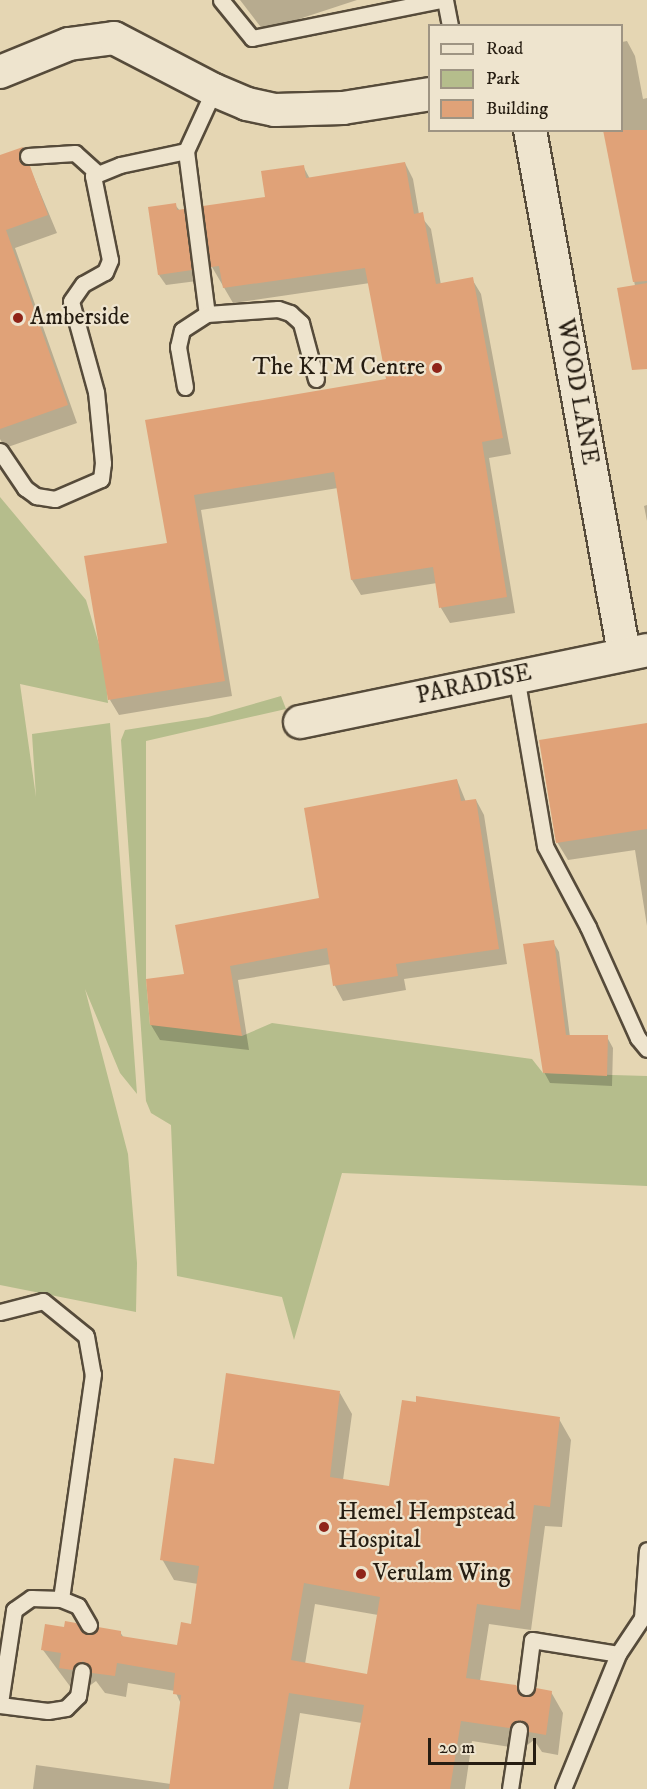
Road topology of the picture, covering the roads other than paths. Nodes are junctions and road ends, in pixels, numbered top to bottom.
1 (221, 0) edge
2 (443, 0) edge
3 (449, 24) edge
4 (0, 72) edge
5 (214, 90) junction
6 (428, 94) edge
7 (530, 132) edge
8 (186, 150) junction
9 (28, 156) dead end
10 (96, 172) junction
11 (207, 314) junction
12 (316, 379) dead end
13 (185, 387) dead end
14 (0, 452) edge
15 (635, 651) edge
16 (516, 676) junction
17 (300, 722) dead end
18 (647, 1049) edge
19 (0, 1312) edge
20 (647, 1550) edge
21 (61, 1599) junction
22 (89, 1625) dead end
23 (618, 1654) junction
24 (82, 1671) dead end
25 (526, 1687) dead end
26 (0, 1704) edge
27 (519, 1730) dead end
28 (510, 1789) edge
29 (563, 1789) edge

1 - 2 lane
2 - 3 lane
4 - 5 street
5 - 6 street
5 - 8 lane
7 - 15 street, WOOD LANE
8 - 10 lane
8 - 11 lane
9 - 10 lane
10 - 14 lane
11 - 12 lane
11 - 13 lane
15 - 16 street, PARADISE
16 - 17 street, PARADISE
16 - 18 lane
19 - 21 lane
20 - 23 lane
21 - 22 lane
21 - 26 lane
23 - 25 lane
23 - 29 lane
24 - 26 lane
27 - 28 lane

